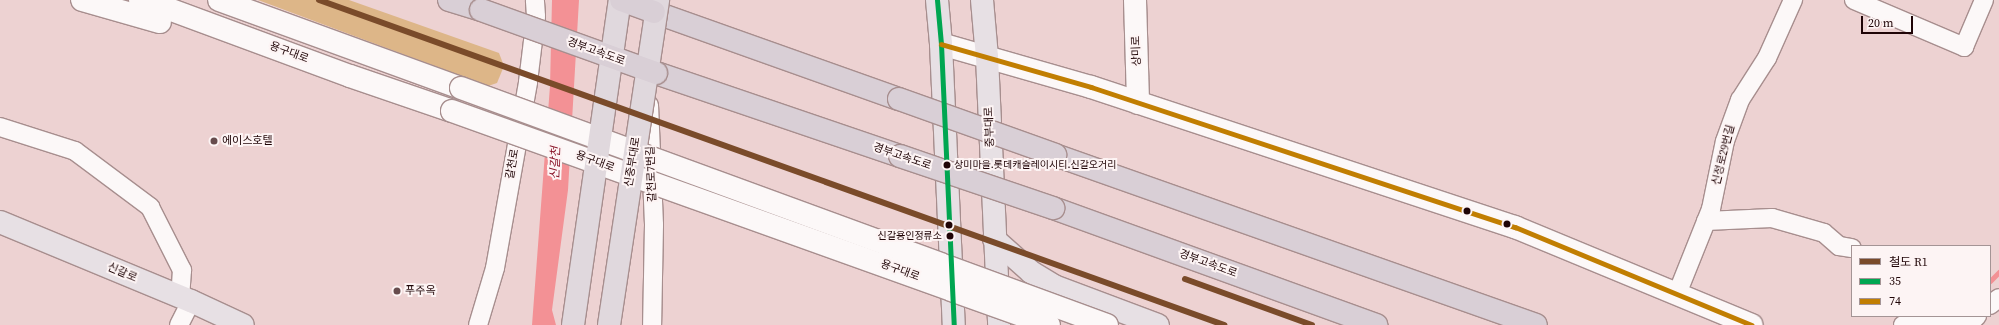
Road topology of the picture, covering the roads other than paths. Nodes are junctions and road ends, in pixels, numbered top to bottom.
1 (82, 0) edge
2 (140, 0) edge
3 (219, 0) edge
4 (449, 0) edge
5 (535, 0) edge
6 (620, 0) edge
7 (937, 0) edge
8 (982, 0) edge
9 (1135, 0) edge
10 (1793, 0) edge
11 (1854, 0) edge
12 (1984, 0) edge
13 (652, 4) edge
14 (1886, 6) edge
15 (941, 44) junction
16 (986, 57) junction
17 (375, 84) junction
18 (1138, 103) junction
19 (0, 127) edge
20 (1706, 221) junction
21 (0, 222) edge
22 (994, 240) junction
23 (1851, 248) edge
24 (1677, 294) junction
25 (1999, 298) edge
26 (185, 299) junction
27 (1991, 304) edge
28 (1972, 318) edge
29 (179, 325) edge
30 (242, 325) edge
31 (478, 325) edge
32 (573, 325) edge
33 (609, 325) edge
34 (652, 325) edge
35 (954, 325) edge
36 (999, 325) edge
37 (1049, 325) edge
38 (1107, 325) edge
39 (1158, 325) edge
40 (1377, 325) edge
41 (1536, 325) edge
42 (1752, 325) edge
43 (1903, 325) edge

1 - 17 main road
2 - 17 main road, 용구대로
3 - 38 main road, 용구대로, bridge
4 - 40 highway, 경부고속도로, bridge
5 - 31 street, 갈천로
6 - 13 highway, bridge
6 - 32 highway, bridge
7 - 15 main road
8 - 16 main road, 중부대로
9 - 18 main road, 상미로
10 - 20 street, 신정로29번길
11 - 14 street
12 - 14 street
13 - 33 highway, 신중부대로, bridge
13 - 34 street, 갈천로7번길
13 - 41 highway, bridge
15 - 16 main road
15 - 35 main road
16 - 18 main road
16 - 22 main road, 중부대로
17 - 37 main road, 용구대로, bridge
18 - 24 main road
19 - 26 street
20 - 23 street
20 - 24 street, 신정로29번길
21 - 26 main road, 신갈로
22 - 36 main road, 중부대로
22 - 39 main road
24 - 42 main road
25 - 27 street
26 - 29 street
26 - 30 main road, 신갈로
28 - 43 street

